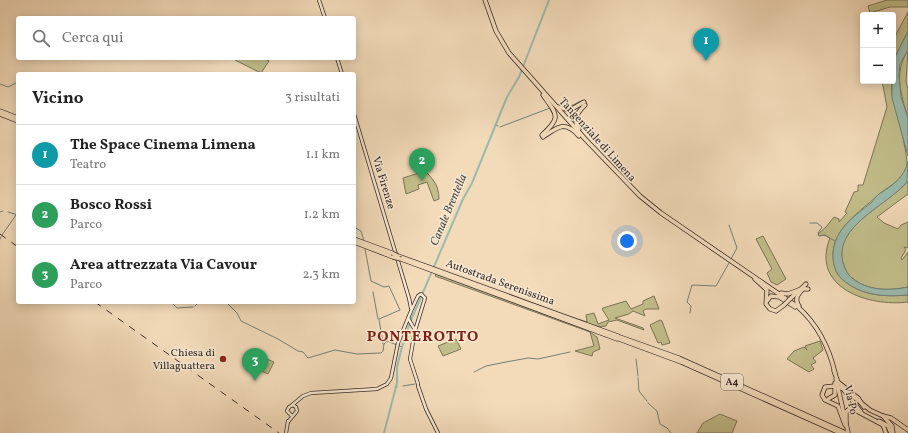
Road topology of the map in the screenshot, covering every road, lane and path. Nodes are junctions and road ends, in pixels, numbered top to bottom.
1 (319, 0) edge
2 (484, 0) edge
3 (324, 16) edge
4 (338, 60) edge
5 (341, 72) edge
6 (542, 92) junction
7 (0, 113) edge
8 (16, 118) edge
9 (356, 121) edge
10 (587, 141) junction
11 (356, 240) edge
12 (356, 243) edge
13 (396, 256) junction
14 (730, 261) junction
15 (754, 278) junction
16 (766, 284) junction
17 (801, 289) junction
18 (410, 302) junction
19 (415, 303) junction
20 (767, 306) junction
21 (797, 308) junction
22 (411, 311) junction
23 (408, 316) junction
24 (418, 319) junction
25 (812, 322) junction
26 (410, 323) junction
27 (405, 325) junction
28 (414, 334) junction
29 (619, 338) junction
30 (833, 371) junction
31 (836, 387) junction
32 (297, 400) junction
33 (291, 406) junction
34 (296, 407) junction
35 (864, 407) junction
36 (288, 414) junction
37 (862, 414) junction
38 (292, 416) junction
39 (883, 416) junction
40 (876, 421) junction
41 (288, 422) junction
42 (845, 424) junction
43 (908, 430) edge
44 (847, 432) edge
45 (286, 433) edge
46 (438, 433) edge
47 (838, 433) edge
48 (886, 433) edge
49 (892, 433) edge

1 - 3 main road
2 - 6 highway, Tangenziale di Limena
4 - 5 main road
6 - 10 highway, Tangenziale di Limena
6 - 10 highway
6 - 10 highway
7 - 8 highway
9 - 13 main road, Via Firenze
10 - 14 highway, Tangenziale di Limena
11 - 13 highway, Autostrada Serenissima / A4
12 - 13 highway, Autostrada Serenissima / A4
13 - 18 main road, Via Firenze
13 - 29 highway, Autostrada Serenissima / A4
14 - 15 highway
14 - 16 highway
15 - 20 highway
15 - 21 highway
16 - 17 highway
16 - 25 highway
17 - 20 highway, bridge
17 - 25 highway
18 - 19 main road
18 - 22 main road, Via Firenze
19 - 22 main road
19 - 24 main road
20 - 21 highway
21 - 30 highway
22 - 23 main road
23 - 26 main road
23 - 27 main road
24 - 26 main road
24 - 28 main road
25 - 30 highway
26 - 27 main road
26 - 28 main road
27 - 32 main road
28 - 46 main road
29 - 44 highway, Autostrada Serenissima / A4
29 - 47 highway, Autostrada Serenissima / A4
30 - 31 highway, Via Po
30 - 35 highway
30 - 42 highway, Via Po
31 - 31 highway
31 - 35 highway
31 - 37 highway
31 - 42 highway, Via Po
31 - 42 highway
32 - 33 main road
32 - 34 main road
33 - 34 main road
33 - 36 main road
34 - 38 main road
35 - 39 highway
36 - 38 main road
36 - 41 main road
37 - 40 highway
37 - 42 highway
38 - 41 main road
39 - 43 highway
39 - 49 highway
40 - 48 highway
40 - 49 highway
41 - 45 main road
42 - 44 highway, Via Po

